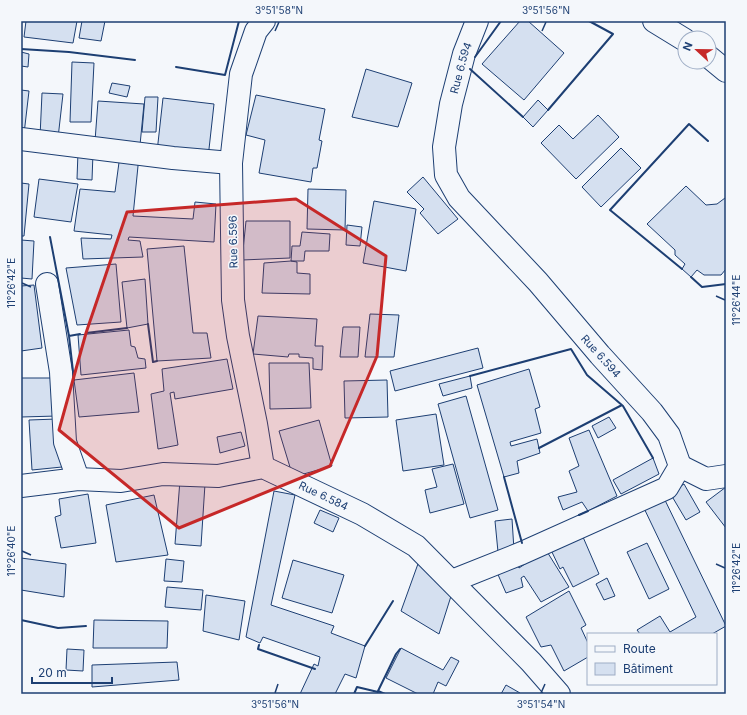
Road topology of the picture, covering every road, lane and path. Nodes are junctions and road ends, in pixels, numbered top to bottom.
1 (264, 21) edge
2 (477, 21) edge
3 (654, 21) edge
4 (677, 35) edge
5 (717, 64) edge
6 (726, 71) edge
7 (21, 139) edge
8 (232, 163) junction
9 (47, 284) dead end
10 (680, 466) junction
11 (263, 467) junction
12 (726, 476) edge
13 (78, 479) junction
14 (21, 486) edge
15 (452, 581) junction
16 (559, 694) edge

1 - 8 street, Rue 6.596
2 - 10 street, Rue 6.594
3 - 4 street
5 - 6 street
7 - 8 street
8 - 11 street, Rue 6.596
9 - 13 street
10 - 12 street
10 - 15 street
11 - 13 street
11 - 15 street, Rue 6.584
13 - 14 street
15 - 16 street, Rue 6.584

